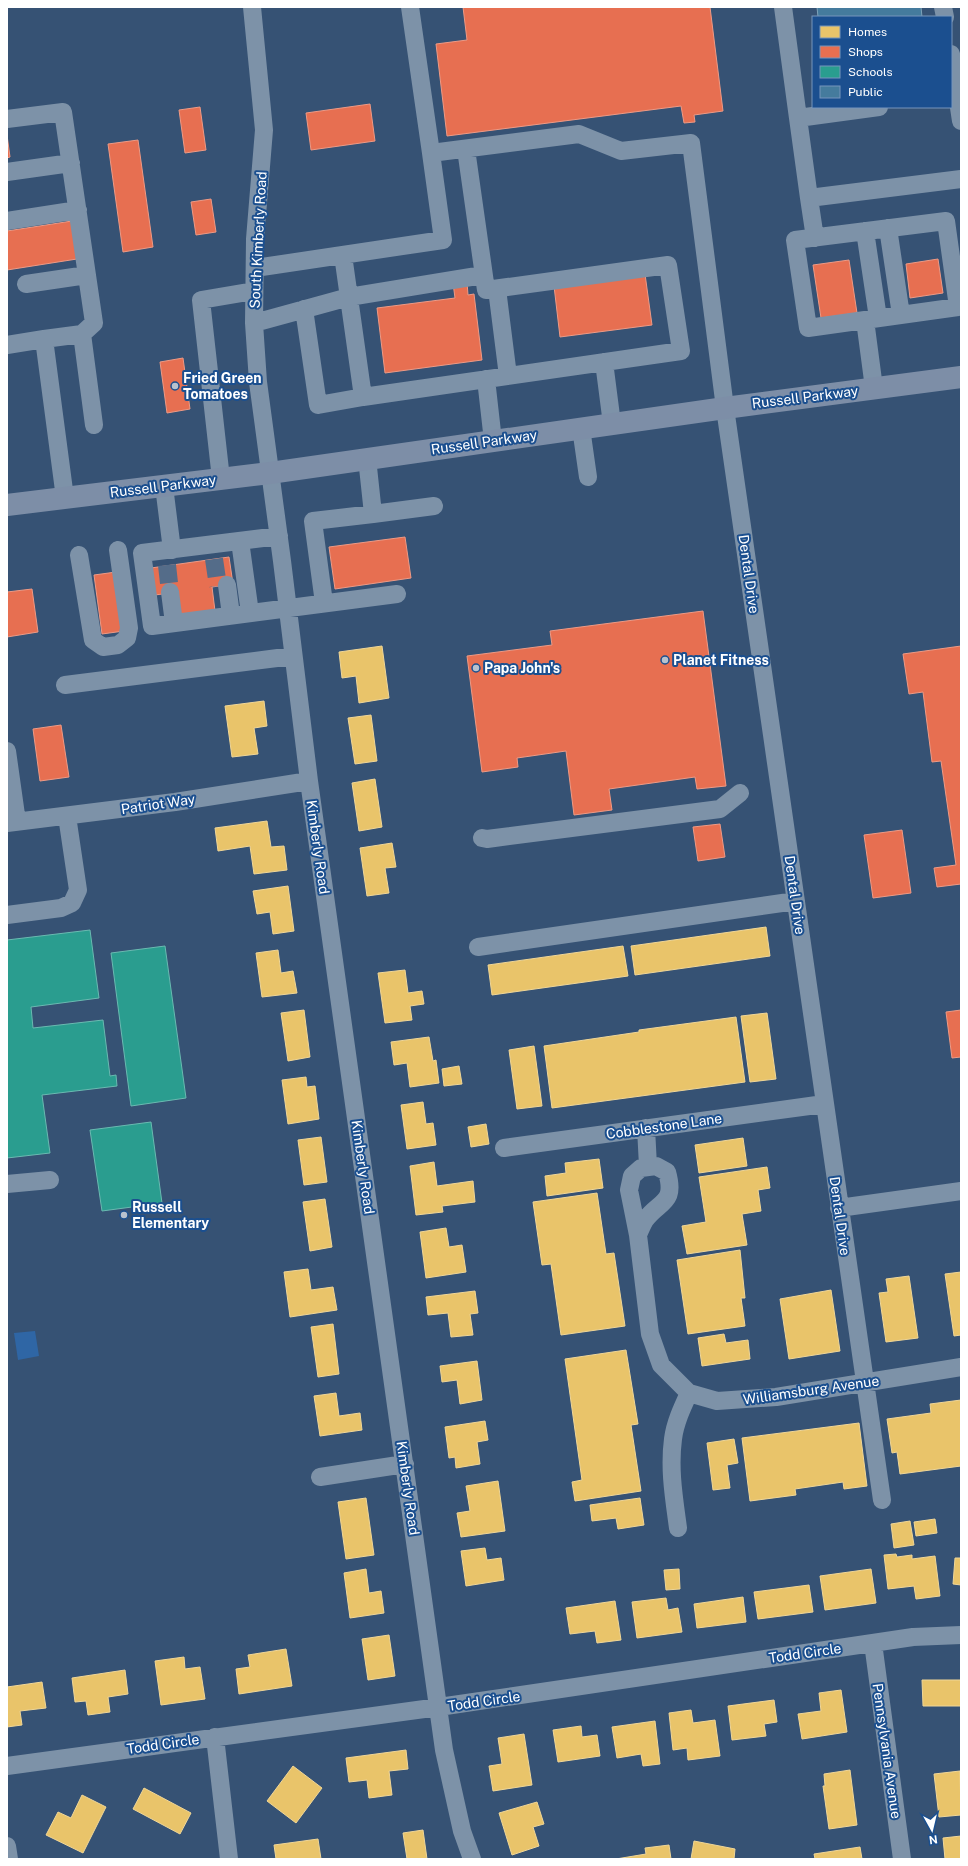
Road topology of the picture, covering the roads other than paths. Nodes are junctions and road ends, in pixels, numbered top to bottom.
1 (252, 7) edge
2 (410, 7) edge
3 (783, 7) edge
4 (952, 68) edge
5 (954, 96) edge
6 (872, 108) edge
7 (798, 118) junction
8 (7, 119) edge
9 (961, 121) edge
10 (466, 149) junction
11 (431, 154) junction
12 (71, 163) junction
13 (7, 172) edge
14 (961, 179) edge
15 (809, 198) junction
16 (78, 210) junction
17 (7, 221) edge
18 (888, 228) junction
19 (865, 231) junction
20 (815, 238) junction
21 (343, 255) junction
22 (255, 268) junction
23 (87, 275) junction
24 (483, 275) junction
25 (26, 284) dead end
26 (497, 289) junction
27 (254, 291) junction
28 (349, 297) junction
29 (960, 307) edge
30 (304, 309) junction
31 (901, 315) junction
32 (872, 319) junction
33 (254, 323) junction
34 (82, 334) junction
35 (44, 339) junction
36 (7, 344) edge
37 (604, 362) junction
38 (508, 376) junction
39 (961, 377) edge
40 (486, 379) junction
41 (874, 388) junction
42 (363, 397) junction
43 (726, 408) junction
44 (612, 424) junction
45 (94, 425) dead end
46 (581, 428) junction
47 (493, 441) junction
48 (367, 458) junction
49 (270, 473) junction
50 (588, 477) dead end
51 (221, 479) junction
52 (164, 486) junction
53 (65, 498) junction
54 (7, 505) edge
55 (434, 506) dead end
56 (373, 514) junction
57 (279, 536) junction
58 (240, 541) junction
59 (79, 555) dead end
60 (160, 556) junction
61 (222, 585) tunnel mouth
62 (165, 593) tunnel mouth
63 (397, 594) dead end
64 (324, 603) junction
65 (287, 608) junction
66 (250, 613) junction
67 (226, 616) junction
68 (170, 624) junction
69 (293, 656) junction
70 (65, 685) dead end
71 (7, 751) edge
72 (309, 781) junction
73 (740, 793) dead end
74 (67, 816) junction
75 (12, 823) edge
76 (482, 838) dead end
77 (796, 901) junction
78 (7, 915) edge
79 (478, 946) dead end
80 (824, 1104) junction
81 (646, 1128) junction
82 (504, 1148) dead end
83 (648, 1166) junction
84 (50, 1180) dead end
85 (7, 1184) edge
86 (961, 1191) edge
87 (839, 1208) junction
88 (638, 1235) junction
89 (961, 1367) edge
90 (864, 1383) junction
91 (689, 1393) junction
92 (405, 1464) junction
93 (320, 1477) dead end
94 (882, 1500) dead end
95 (678, 1528) dead end
96 (961, 1634) edge
97 (873, 1643) junction
98 (439, 1707) junction
99 (214, 1737) junction
100 (7, 1766) edge
101 (7, 1846) edge
102 (9, 1859) edge
103 (229, 1859) edge
104 (472, 1859) edge
105 (902, 1859) edge

1 - 22 street, South Kimberly Road
2 - 11 street
3 - 7 street
4 - 5 street
5 - 9 street
6 - 7 street
7 - 15 street
8 - 12 street
10 - 11 street
10 - 24 street
10 - 43 street, Dental Drive
11 - 21 street
12 - 13 street
12 - 16 street
14 - 15 street
15 - 20 street
16 - 17 street
16 - 23 street
18 - 19 street
18 - 29 street
18 - 31 street
19 - 20 street
19 - 32 street
20 - 32 street
21 - 22 street
21 - 28 street
22 - 27 street, South Kimberly Road
23 - 25 street
23 - 34 street
24 - 26 street
24 - 28 street
26 - 37 street
26 - 38 street
27 - 33 street, South Kimberly Road
27 - 51 street
28 - 30 street
28 - 42 street
29 - 31 street
30 - 33 street
30 - 42 street
31 - 32 street
32 - 41 street
33 - 49 street, South Kimberly Road
34 - 35 street
34 - 45 street
35 - 36 street
35 - 53 street
37 - 38 street
37 - 44 street
38 - 40 street
39 - 41 main road, Russell Parkway
40 - 42 street
40 - 47 street
41 - 43 main road, Russell Parkway
43 - 44 main road, Russell Parkway
43 - 77 street, Dental Drive
44 - 46 main road, Russell Parkway
46 - 47 main road, Russell Parkway
46 - 50 street
47 - 48 main road, Russell Parkway
48 - 49 main road, Russell Parkway
48 - 56 street
49 - 51 main road, Russell Parkway
49 - 57 street, Kimberly Road
51 - 52 main road, Russell Parkway
52 - 53 main road, Russell Parkway
52 - 60 street
53 - 54 main road, Russell Parkway
55 - 56 street
56 - 64 street
57 - 58 street
57 - 65 street, Kimberly Road
58 - 60 street
58 - 66 street
59 - 60 street
60 - 68 street
61 - 67 street
62 - 68 street
63 - 64 street
64 - 65 street
65 - 66 street
65 - 69 street, Kimberly Road
66 - 67 street
67 - 68 street
69 - 70 street
69 - 72 street, Kimberly Road
71 - 75 street
72 - 74 street, Patriot Way
72 - 92 street, Kimberly Road
73 - 76 street
74 - 75 street, Patriot Way
74 - 78 street
77 - 79 street
77 - 80 street, Dental Drive
80 - 81 street, Cobblestone Lane
80 - 87 street, Dental Drive
81 - 82 street, Cobblestone Lane
81 - 83 street
83 - 88 street
83 - 88 street
84 - 85 street
86 - 87 street
87 - 90 street, Dental Drive
88 - 91 street
89 - 90 street, Williamsburg Avenue
90 - 91 street, Williamsburg Avenue
90 - 94 street, Dental Drive
91 - 95 street
92 - 93 street
92 - 98 street, Kimberly Road
96 - 97 street, Todd Circle
97 - 98 street, Todd Circle
97 - 105 street, Pennsylvania Avenue
98 - 99 street, Todd Circle
98 - 104 street, Kimberly Road
99 - 100 street, Todd Circle
99 - 103 street
101 - 102 street

